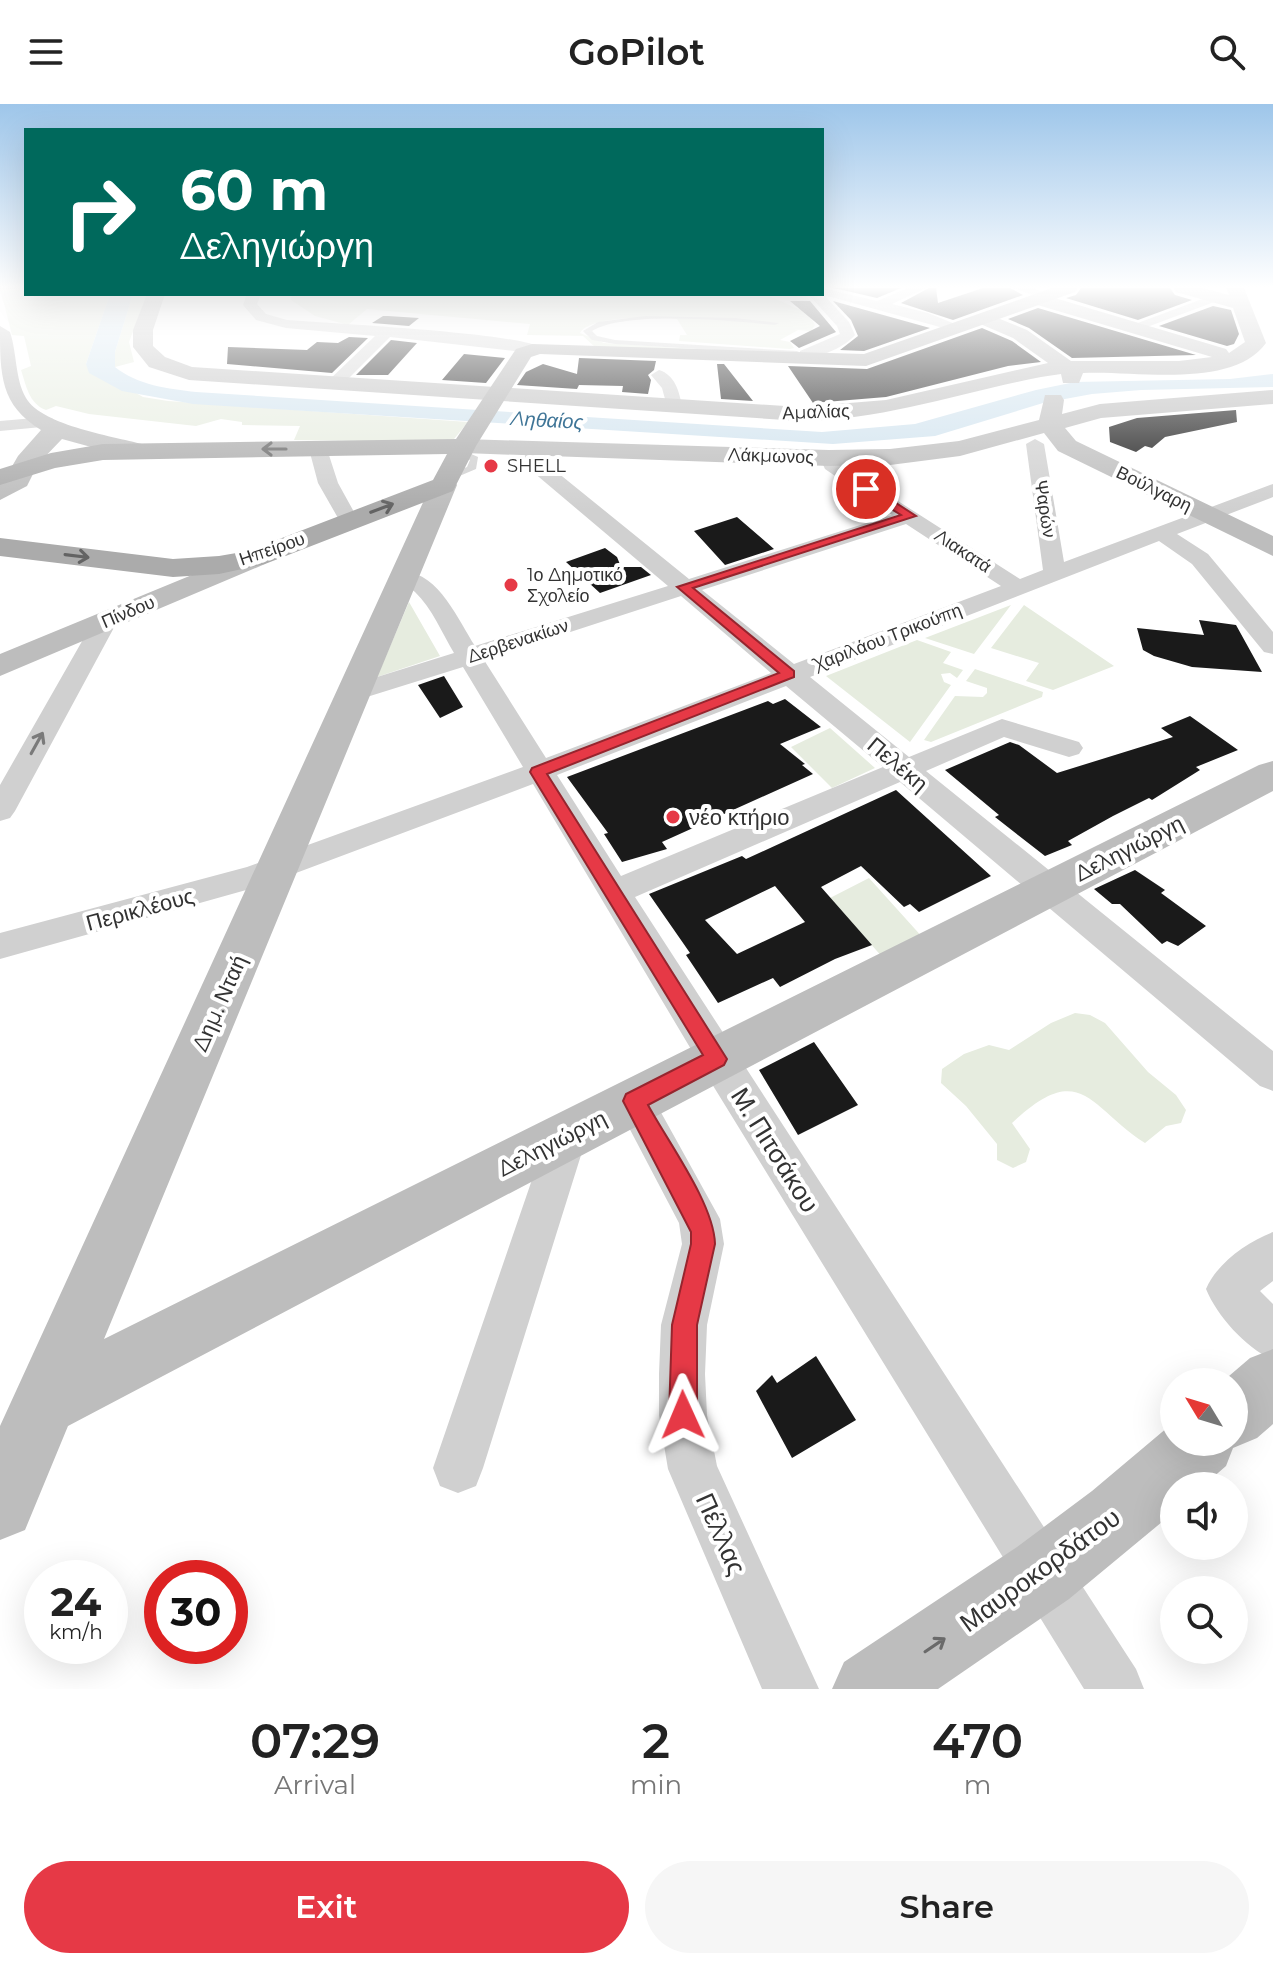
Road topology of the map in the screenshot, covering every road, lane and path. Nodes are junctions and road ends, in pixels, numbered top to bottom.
1 (7, 362) edge
2 (157, 362) edge
3 (356, 362) edge
4 (526, 362) edge
5 (1053, 362) edge
6 (1213, 362) edge
7 (659, 375) dead end
8 (334, 384) junction
9 (500, 391) junction
10 (1273, 397) edge
11 (1231, 401) junction
12 (674, 406) junction
13 (1168, 406) junction
14 (1059, 407) junction
15 (1273, 418) edge
16 (50, 424) junction
17 (0, 426) edge
18 (464, 445) junction
19 (534, 448) junction
20 (318, 449) junction
21 (137, 450) junction
22 (890, 457) junction
23 (829, 458) junction
24 (11, 474) edge
25 (436, 490) junction
26 (1273, 490) edge
27 (0, 492) edge
28 (910, 516) junction
29 (1210, 516) junction
30 (349, 521) junction
31 (1163, 534) junction
32 (0, 547) edge
33 (1273, 547) edge
34 (255, 558) junction
35 (147, 565) junction
36 (1055, 575) junction
37 (404, 578) junction
38 (684, 587) junction
39 (1019, 588) junction
40 (166, 596) junction
41 (105, 622) junction
42 (1273, 647) edge
43 (467, 657) junction
44 (0, 666) edge
45 (789, 674) junction
46 (354, 693) junction
47 (1069, 748) dead end
48 (905, 770) junction
49 (538, 772) junction
50 (1273, 774) edge
51 (0, 811) edge
52 (278, 868) junction
53 (1049, 889) junction
54 (613, 893) junction
55 (0, 946) edge
56 (717, 1059) junction
57 (1273, 1074) edge
58 (634, 1101) junction
59 (567, 1136) junction
60 (1273, 1253) edge
61 (1273, 1337) edge
62 (1273, 1381) edge
63 (44, 1403) junction
64 (1248, 1403) edge
65 (1186, 1456) edge
66 (458, 1468) dead end
67 (5, 1480) edge
68 (1043, 1573) junction
69 (791, 1689) edge
70 (871, 1689) edge
71 (1116, 1689) edge

1 - 16 street
2 - 8 street, Αμαλίας
3 - 8 street
4 - 9 main road
5 - 14 street, Βούλγαρη
6 - 14 street
7 - 12 street
8 - 9 street, Αμαλίας
9 - 12 street, Αμαλίας
9 - 18 main road
10 - 11 street
11 - 13 street
11 - 15 street
12 - 14 street, Αμαλίας
13 - 14 street, Λάκμωνος
13 - 14 street
14 - 22 street, Λάκμωνος
14 - 22 street
14 - 29 street, Βούλγαρη
14 - 36 street, Ψαρών
16 - 17 street
16 - 21 street
16 - 24 street
18 - 19 street, Λάκμωνος
18 - 20 main road
18 - 25 main road
19 - 23 street, Λάκμωνος
19 - 38 street, Πελέκη
20 -> 21 main road
20 - 30 street
21 - 24 main road
22 - 23 street, Λάκμωνος
23 - 28 street, Λιακατά
24 - 27 street
30 -> 25 main road, Ηπείρου
25 - 37 street, Δημ. Νταή
26 - 29 street, Χαριλάου Τρικούπη
28 - 38 street, Δερβενακίων
28 - 39 street, Λιακατά
29 - 31 street, Χαριλάου Τρικούπη
29 - 33 street, Βούλγαρη
30 - 34 main road, Ηπείρου
31 - 36 street, Χαριλάου Τρικούπη
31 - 42 street
32 -> 35 main road, Ηπείρου
34 - 35 main road, Ηπείρου
34 - 40 street, Πίνδου
35 - 40 main road
36 - 39 street, Χαριλάου Τρικούπη
37 - 43 street, Μ. Πιτσάκου
37 - 46 street, Δημ. Νταή
38 - 43 street, Δερβενακίων
38 - 45 street, Πελέκη
39 - 45 street, Χαριλάου Τρικούπη
40 - 41 street, Πίνδου
41 - 44 street, Πίνδου
51 -> 41 street
43 - 46 street, Δερβενακίων
43 - 49 street, Μ. Πιτσάκου
45 - 48 street, Πελέκη
45 - 49 street, Χαριλάου Τρικούπη
46 - 52 street, Δημ. Νταή
47 - 48 street
48 - 53 street, Πελέκη
48 - 54 street
49 - 52 street, Χαριλάου Τρικούπη
49 - 54 street, Μ. Πιτσάκου
50 - 53 street, Δεληγιώργη
52 - 55 street, Περικλέους
52 - 63 street, Δημ. Νταή
53 - 56 street, Δεληγιώργη
53 - 57 street, Πελέκη
54 - 56 street, Μ. Πιτσάκου
56 - 58 street, Δεληγιώργη
56 - 68 street, Μ. Πιτσάκου
58 - 59 street, Δεληγιώργη
58 - 69 street, Πέλλας
59 - 63 street, Δεληγιώργη
59 - 66 street
60 - 61 street
62 - 64 street
63 - 67 street, Δημ. Νταή
65 - 68 street, Μαυροκορδάτου
70 -> 68 street, Μαυροκορδάτου
68 - 71 street, Μ. Πιτσάκου

